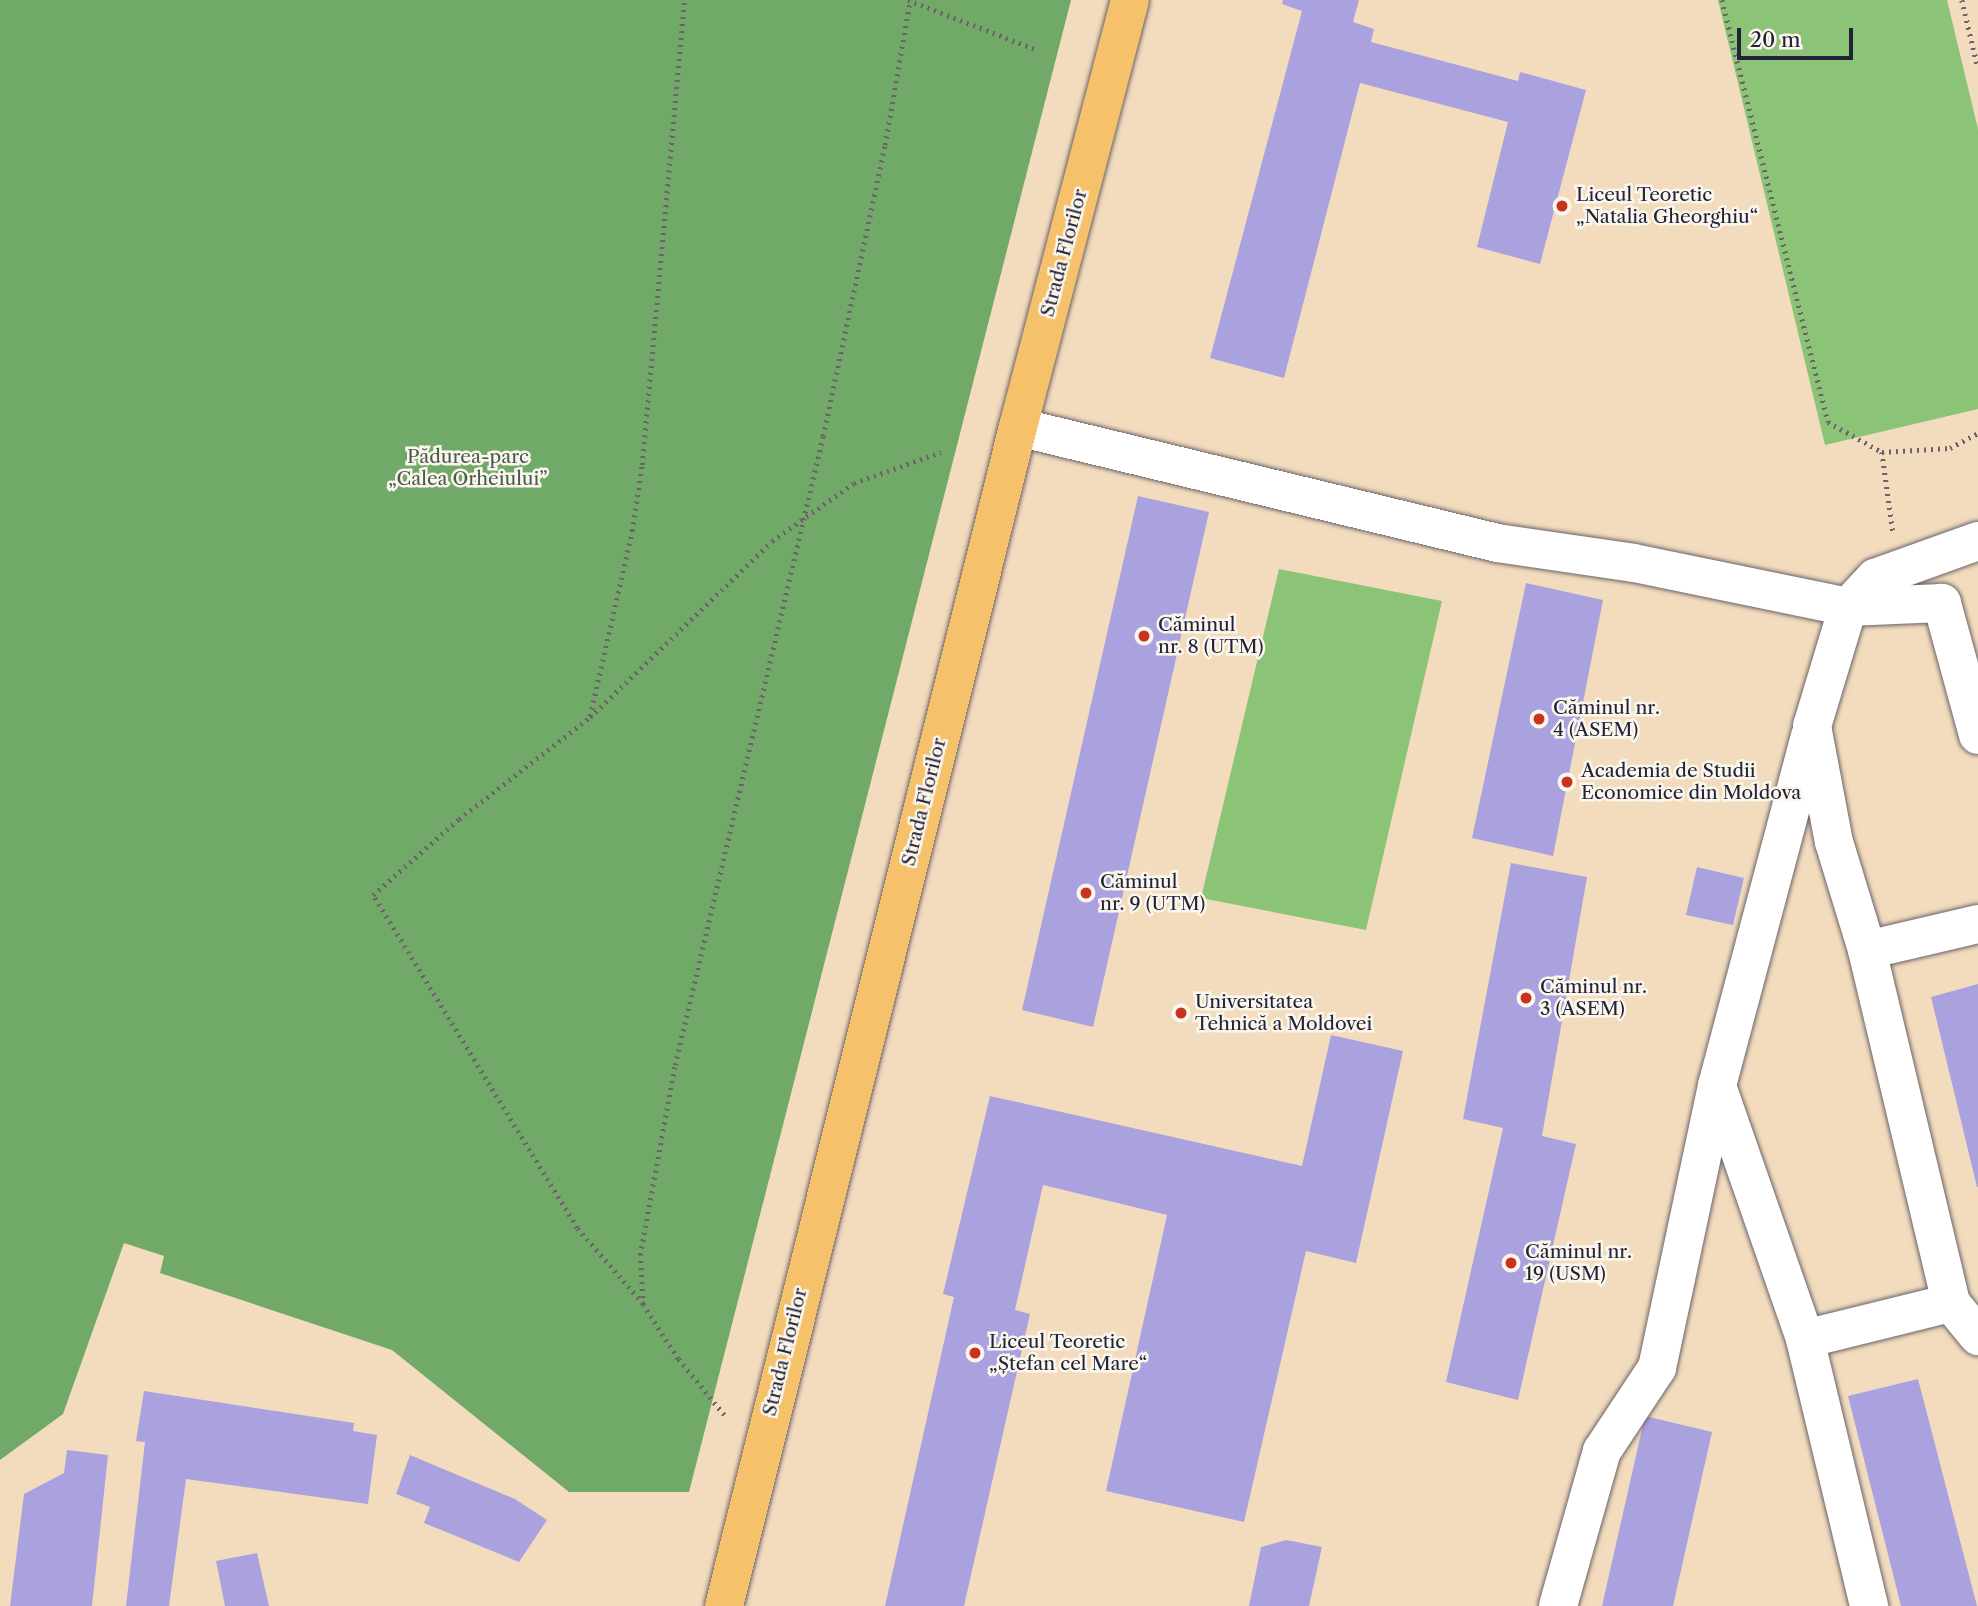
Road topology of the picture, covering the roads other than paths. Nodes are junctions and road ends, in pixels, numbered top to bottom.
1 (1130, 0) edge
2 (1018, 428) junction
3 (1978, 541) edge
4 (1848, 607) junction
5 (1812, 726) junction
6 (1978, 735) edge
7 (1978, 924) edge
8 (1867, 950) junction
9 (1717, 1086) junction
10 (1951, 1303) junction
11 (1978, 1336) edge
12 (1805, 1339) junction
13 (724, 1606) edge
14 (1558, 1606) edge
15 (1869, 1606) edge

1 - 2 main road, Strada Florilor
2 - 4 lane
2 - 13 main road, Strada Florilor
3 - 4 lane
4 - 5 lane
4 - 6 lane
5 - 8 lane
5 - 9 lane
7 - 8 lane
8 - 10 lane
9 - 12 lane
9 - 14 lane
10 - 11 lane
10 - 12 lane
12 - 15 lane

